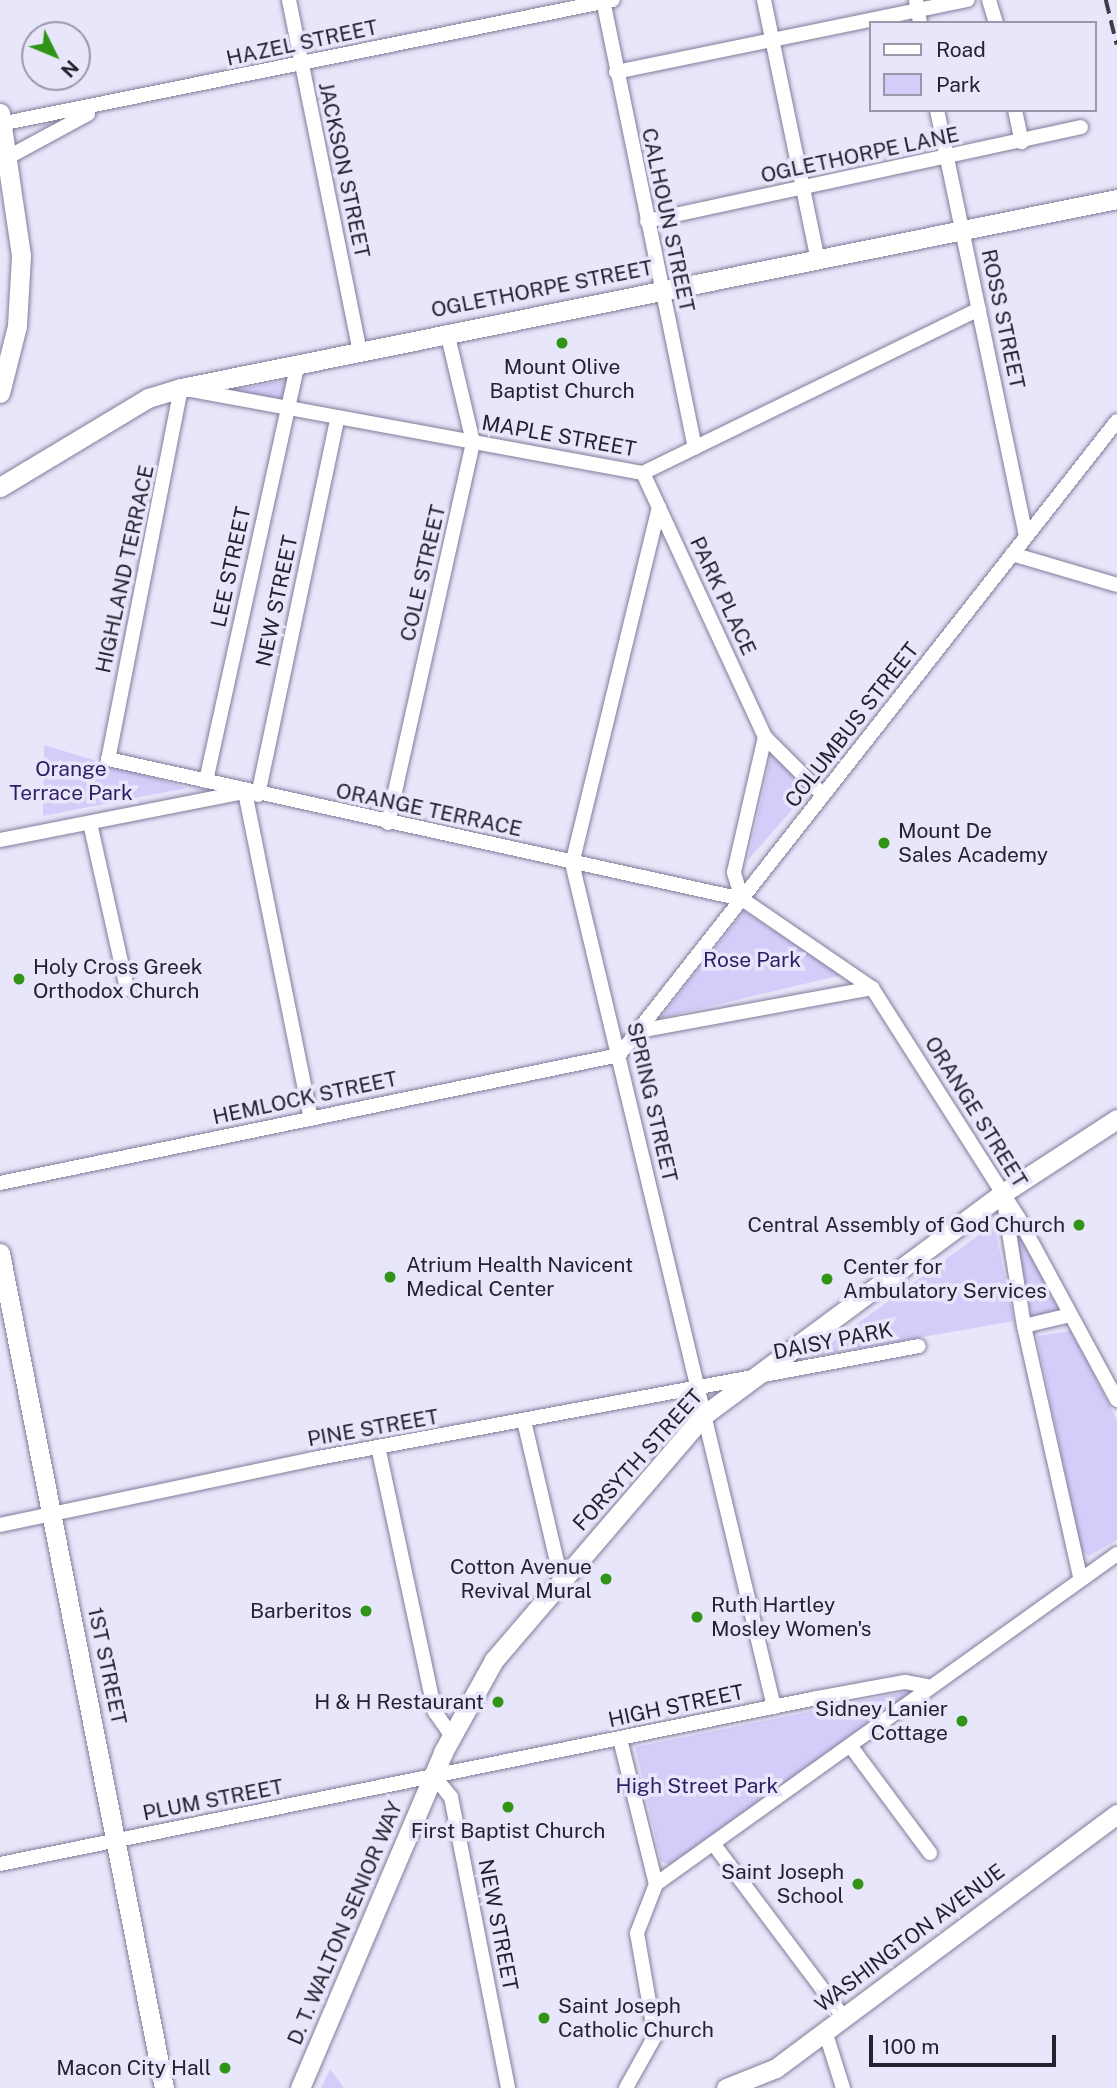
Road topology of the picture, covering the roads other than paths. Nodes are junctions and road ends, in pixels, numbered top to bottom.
1 (289, 0) edge
2 (764, 0) edge
3 (968, 0) edge
4 (989, 0) edge
5 (606, 1) edge
6 (918, 11) edge
7 (995, 21) edge
8 (771, 40) junction
9 (301, 65) junction
10 (616, 72) junction
11 (115, 103) junction
12 (937, 112) edge
13 (1016, 112) edge
14 (1, 120) edge
15 (1081, 127) dead end
16 (1023, 142) junction
17 (947, 158) junction
18 (4, 160) edge
19 (803, 188) junction
20 (1117, 199) edge
21 (648, 222) junction
22 (963, 228) junction
23 (817, 256) junction
24 (660, 288) junction
25 (979, 309) junction
26 (447, 332) junction
27 (359, 348) junction
28 (298, 363) junction
29 (181, 388) junction
30 (0, 393) edge
31 (287, 407) junction
32 (338, 417) junction
33 (1117, 421) edge
34 (473, 442) junction
35 (695, 448) junction
36 (643, 473) junction
37 (2, 484) edge
38 (659, 507) junction
39 (1026, 537) junction
40 (1012, 554) junction
41 (1117, 585) edge
42 (765, 737) junction
43 (108, 759) joint
44 (206, 780) junction
45 (252, 793) junction
46 (823, 795) junction
47 (90, 823) junction
48 (388, 823) junction
49 (0, 840) edge
50 (572, 863) junction
51 (742, 899) junction
52 (872, 988) junction
53 (127, 989) dead end
54 (638, 1031) junction
55 (619, 1055) junction
56 (311, 1118) junction
57 (1117, 1119) edge
58 (0, 1183) edge
59 (1003, 1193) junction
60 (0, 1253) edge
61 (1070, 1315) junction
62 (1024, 1326) junction
63 (919, 1346) dead end
64 (754, 1377) junction
65 (698, 1386) junction
66 (1117, 1400) edge
67 (704, 1415) junction
68 (524, 1421) junction
69 (379, 1451) junction
70 (52, 1513) junction
71 (0, 1525) edge
72 (1117, 1554) edge
73 (561, 1580) junction
74 (1082, 1580) junction
75 (927, 1686) junction
76 (774, 1707) junction
77 (451, 1735) junction
78 (620, 1740) junction
79 (852, 1748) junction
80 (433, 1776) junction
81 (1117, 1814) edge
82 (120, 1840) junction
83 (715, 1846) junction
84 (930, 1853) dead end
85 (0, 1864) edge
86 (656, 1884) junction
87 (844, 2018) junction
88 (825, 2031) junction
89 (164, 2088) edge
90 (300, 2088) edge
91 (508, 2088) edge
92 (626, 2088) edge
93 (726, 2088) edge
94 (843, 2088) edge

1 - 9 street, JACKSON STREET
2 - 8 street
3 - 6 street
4 - 7 street
5 - 9 street, HAZEL STREET
5 - 10 street, CALHOUN STREET
6 - 8 street
8 - 10 street
8 - 19 street
9 - 11 street, HAZEL STREET
9 - 27 street, JACKSON STREET
10 - 21 street, CALHOUN STREET
11 - 14 street, HAZEL STREET
11 - 18 street
12 - 17 street, ROSS STREET
13 - 16 street
14 - 18 street
15 - 16 street, OGLETHORPE LANE
16 - 17 street, OGLETHORPE LANE
17 - 19 street, OGLETHORPE LANE
17 - 22 street, ROSS STREET
18 - 30 street
19 - 21 street, OGLETHORPE LANE
19 - 23 street
20 - 22 street, OGLETHORPE STREET
21 - 24 street, CALHOUN STREET
22 - 23 street, OGLETHORPE STREET
22 - 25 street, ROSS STREET
23 - 24 street, OGLETHORPE STREET
24 - 26 street, OGLETHORPE STREET
24 - 35 street, CALHOUN STREET
25 - 35 street, MAPLE STREET
25 - 39 street, ROSS STREET
26 - 27 street, OGLETHORPE STREET
26 - 34 street, COLE STREET
27 - 28 street, OGLETHORPE STREET
28 - 29 street, OGLETHORPE STREET
28 - 31 street, LEE STREET
29 - 31 street, MAPLE STREET
29 - 37 street, OGLETHORPE STREET
29 - 43 street, HIGHLAND TERRACE
31 - 32 street, MAPLE STREET
31 - 44 street, LEE STREET
32 - 34 street, MAPLE STREET
32 - 45 street, NEW STREET
33 - 39 street, COLUMBUS STREET
34 - 36 street, MAPLE STREET
34 - 48 street, COLE STREET
35 - 36 street, MAPLE STREET
36 - 38 street, PARK PLACE
38 - 42 street, PARK PLACE
38 - 50 street, SPRING STREET
39 - 40 street, COLUMBUS STREET
40 - 41 street
40 - 46 street, COLUMBUS STREET
42 - 46 street, PARK PLACE
42 - 51 street
43 - 44 street, ORANGE TERRACE
44 - 45 street, ORANGE TERRACE
45 - 47 street
45 - 48 street, ORANGE TERRACE
45 - 56 street, NEW STREET
46 - 51 street, COLUMBUS STREET
47 - 49 street
47 - 53 street
48 - 50 street, ORANGE TERRACE
50 - 51 street, ORANGE TERRACE
50 - 55 street, SPRING STREET
51 - 52 street, ORANGE STREET
51 - 54 street, COLUMBUS STREET
52 - 54 street
52 - 59 street, ORANGE STREET
54 - 55 street, COLUMBUS STREET
55 - 56 street, HEMLOCK STREET
55 - 65 street, SPRING STREET
56 - 58 street, HEMLOCK STREET
57 - 59 street, FORSYTH STREET
59 - 61 street, ORANGE STREET
59 - 62 street
59 - 64 street, FORSYTH STREET
60 - 70 street, 1ST STREET
61 - 62 street
61 - 66 street, ORANGE STREET
62 - 74 street
63 - 64 street, DAISY PARK
64 - 65 street, PINE STREET
64 - 67 street, FORSYTH STREET
65 - 67 street, SPRING STREET
65 - 68 street, PINE STREET
67 - 73 street, FORSYTH STREET
67 - 76 street, SPRING STREET
68 - 69 street, PINE STREET
68 - 73 street
69 - 70 street, PINE STREET
69 - 77 street
70 - 71 street, PINE STREET
70 - 82 street, 1ST STREET
72 - 74 street, HIGH STREET
73 - 77 street, FORSYTH STREET
74 - 75 street, HIGH STREET
75 - 76 street, HIGH STREET
75 - 79 street, HIGH STREET
76 - 78 street, HIGH STREET
77 - 80 street, FORSYTH STREET
78 - 80 street, HIGH STREET
78 - 86 street
79 - 83 street, HIGH STREET
79 - 84 street
80 - 82 street, PLUM STREET
80 - 90 street, D. T. WALTON SENIOR WAY
80 - 91 street, NEW STREET
81 - 87 street, WASHINGTON AVENUE
82 - 85 street, PLUM STREET
82 - 89 street, 1ST STREET
83 - 86 street, HIGH STREET
83 - 87 street
86 - 92 street
87 - 88 street, WASHINGTON AVENUE
88 - 93 street, WASHINGTON AVENUE
88 - 94 street

